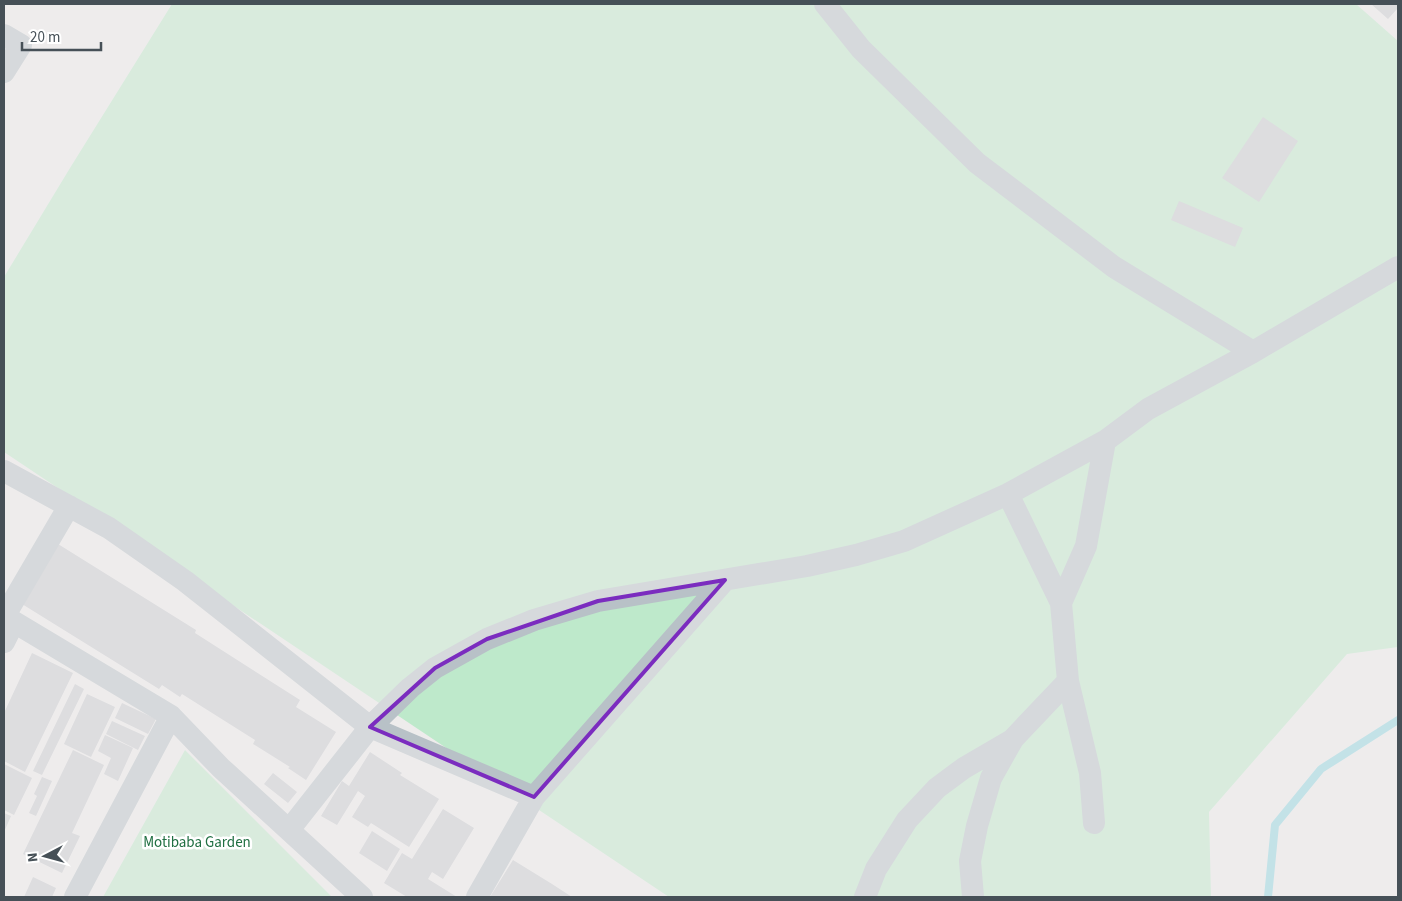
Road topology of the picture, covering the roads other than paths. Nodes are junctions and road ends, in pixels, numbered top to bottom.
1 (825, 4) edge
2 (4, 35) edge
3 (4, 72) edge
4 (1398, 267) edge
5 (1253, 352) junction
6 (1105, 441) junction
7 (4, 471) edge
8 (1008, 494) junction
9 (69, 506) junction
10 (725, 580) junction
11 (1061, 603) junction
12 (7, 618) edge
13 (4, 642) edge
14 (1068, 681) junction
15 (171, 716) junction
16 (370, 727) junction
17 (1013, 739) junction
18 (534, 797) junction
19 (1094, 823) dead end
20 (289, 830) junction
21 (75, 897) edge
22 (362, 897) edge
23 (477, 897) edge
24 (865, 897) edge
25 (973, 897) edge

1 - 5 street
2 - 3 street
4 - 5 street
5 - 6 street
6 - 8 street
6 - 11 street
7 - 9 street
8 - 10 street
8 - 11 street
9 - 12 street
9 - 16 street
10 - 16 street
10 - 18 street
11 - 14 street
12 - 13 street
12 - 15 street
14 - 17 street
14 - 19 street
15 - 20 street
15 - 21 street
16 - 18 street
16 - 20 street
17 - 24 street
17 - 25 street
18 - 23 street
20 - 22 street

